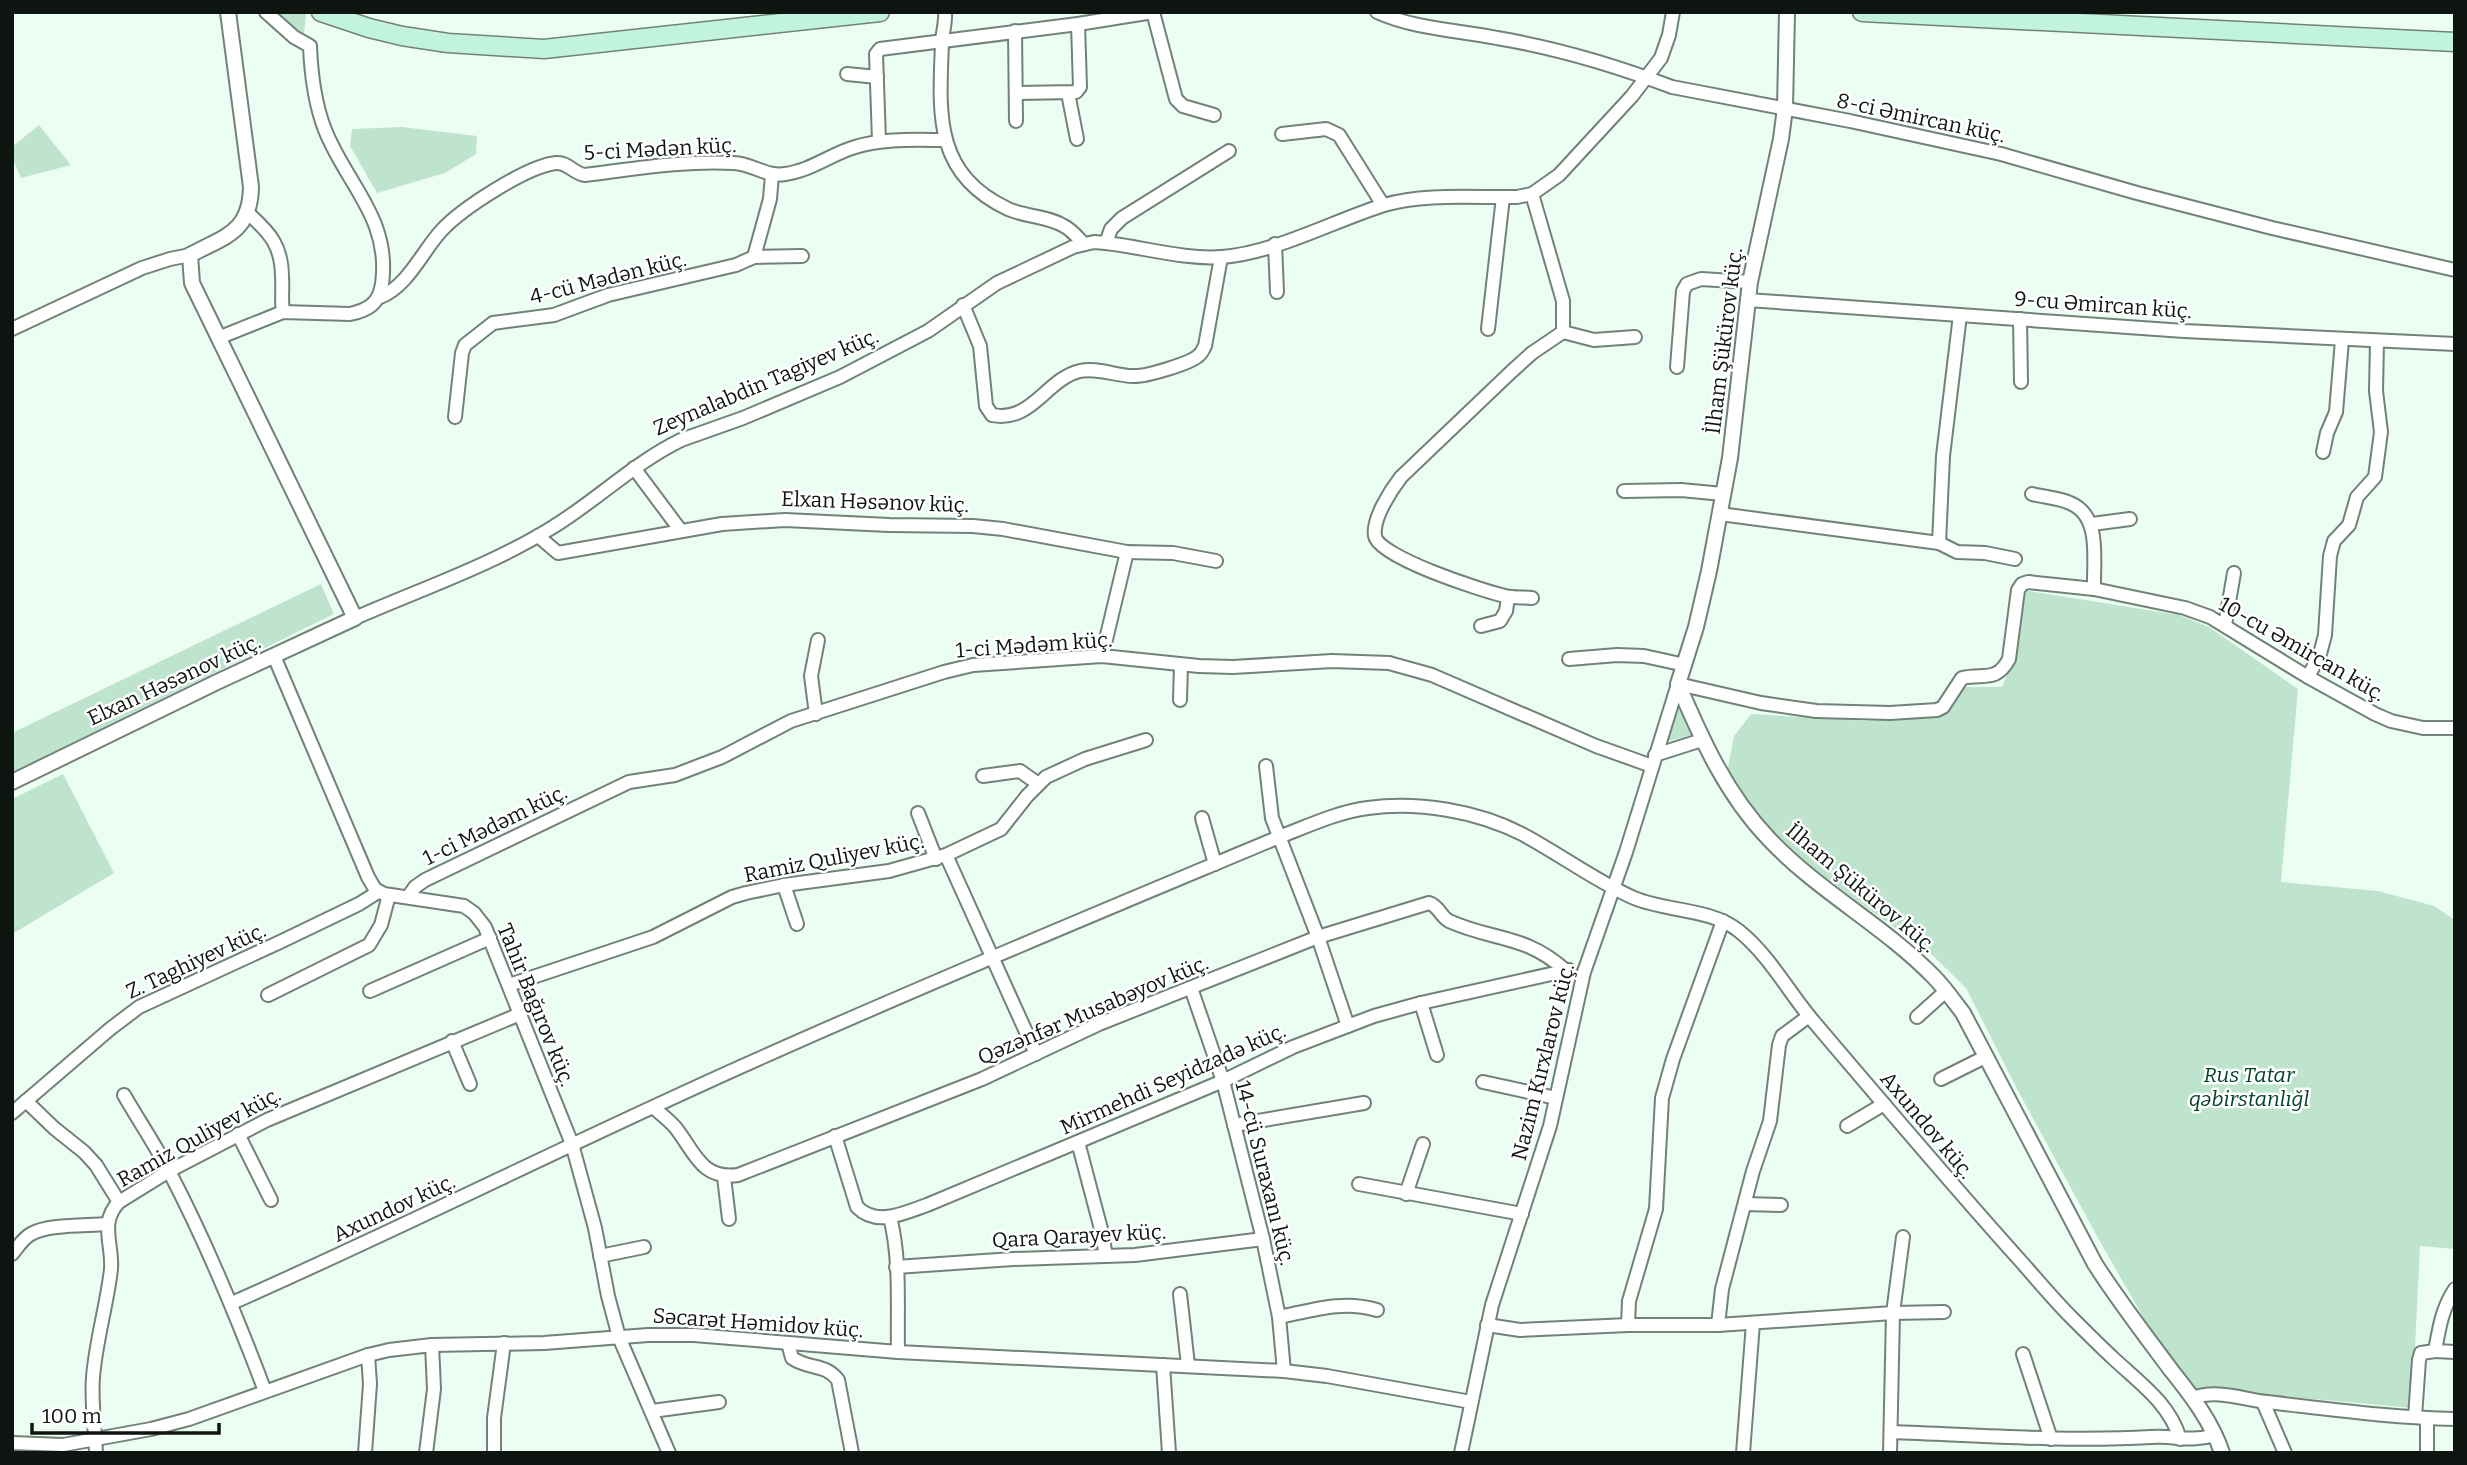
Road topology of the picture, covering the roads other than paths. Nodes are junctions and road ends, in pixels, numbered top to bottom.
1 (228, 12) edge
2 (266, 12) edge
3 (321, 12) edge
4 (880, 12) edge
5 (945, 12) edge
6 (1153, 12) edge
7 (1377, 12) edge
8 (1673, 12) edge
9 (1787, 12) edge
10 (1862, 12) edge
11 (772, 18) edge
12 (1078, 24) junction
13 (1015, 31) junction
14 (942, 42) junction
15 (2455, 42) edge
16 (847, 74) dead end
17 (877, 77) junction
18 (1647, 77) junction
19 (1017, 93) junction
20 (1068, 93) junction
21 (1784, 108) junction
22 (1214, 115) dead end
23 (1016, 121) dead end
24 (1282, 134) dead end
25 (1077, 139) dead end
26 (945, 140) junction
27 (879, 141) junction
28 (1228, 151) dead end
29 (772, 175) junction
30 (1532, 194) junction
31 (1503, 197) junction
32 (1383, 205) junction
33 (248, 214) junction
34 (1105, 243) junction
35 (1084, 244) junction
36 (1275, 244) junction
37 (190, 255) junction
38 (802, 256) dead end
39 (754, 257) junction
40 (1221, 257) junction
41 (2455, 270) edge
42 (1751, 282) junction
43 (1277, 292) dead end
44 (380, 297) junction
45 (1748, 300) junction
46 (963, 305) junction
47 (283, 312) junction
48 (1961, 315) junction
49 (2020, 318) junction
50 (12, 328) edge
51 (1488, 328) dead end
52 (1563, 332) junction
53 (1635, 337) dead end
54 (218, 338) junction
55 (2342, 340) junction
56 (2377, 341) junction
57 (2455, 344) edge
58 (1677, 367) dead end
59 (2021, 382) dead end
60 (455, 417) dead end
61 (2323, 453) dead end
62 (635, 467) junction
63 (1624, 491) dead end
64 (1723, 494) junction
65 (2032, 494) dead end
66 (1720, 514) junction
67 (2130, 519) dead end
68 (2092, 524) junction
69 (681, 531) junction
70 (538, 536) junction
71 (1940, 543) junction
72 (1127, 552) junction
73 (2015, 559) dead end
74 (1216, 561) dead end
75 (2234, 573) dead end
76 (2094, 589) junction
77 (1508, 597) junction
78 (1532, 598) dead end
79 (355, 618) junction
80 (2225, 625) junction
81 (1481, 626) dead end
82 (818, 640) dead end
83 (274, 656) junction
84 (1102, 656) junction
85 (1569, 659) dead end
86 (1181, 665) junction
87 (1685, 665) junction
88 (2308, 677) junction
89 (1678, 684) junction
90 (1180, 700) dead end
91 (816, 713) junction
92 (2455, 728) edge
93 (1146, 740) dead end
94 (1702, 740) junction
95 (1653, 760) junction
96 (1266, 766) dead end
97 (983, 776) dead end
98 (12, 782) edge
99 (1037, 783) junction
100 (918, 813) dead end
101 (1202, 818) dead end
102 (1279, 837) junction
103 (941, 857) junction
104 (1215, 864) junction
105 (785, 885) junction
106 (1613, 887) junction
107 (383, 893) junction
108 (408, 897) junction
109 (1723, 920) junction
110 (797, 924) dead end
111 (1318, 937) junction
112 (490, 938) junction
113 (992, 958) junction
114 (1565, 970) junction
115 (1584, 972) junction
116 (509, 985) junction
117 (1191, 989) junction
118 (369, 991) dead end
119 (1946, 991) junction
120 (268, 995) dead end
121 (1421, 1003) junction
122 (520, 1014) junction
123 (1809, 1016) junction
124 (1917, 1017) dead end
125 (1348, 1026) junction
126 (452, 1041) junction
127 (1036, 1054) junction
128 (1437, 1055) dead end
129 (1985, 1057) junction
130 (1941, 1079) dead end
131 (1223, 1082) junction
132 (1483, 1082) dead end
133 (470, 1084) dead end
134 (124, 1095) dead end
135 (1556, 1098) junction
136 (26, 1101) junction
137 (1364, 1103) dead end
138 (1884, 1104) junction
139 (654, 1108) junction
140 (12, 1113) edge
141 (1234, 1125) junction
142 (1847, 1126) dead end
143 (238, 1134) junction
144 (835, 1136) junction
145 (1077, 1142) junction
146 (572, 1144) junction
147 (1423, 1144) dead end
148 (169, 1171) junction
149 (724, 1177) junction
150 (1359, 1184) dead end
151 (1406, 1194) junction
152 (271, 1200) dead end
153 (119, 1202) junction
154 (1745, 1204) junction
155 (1781, 1205) dead end
156 (1522, 1214) junction
157 (890, 1217) junction
158 (729, 1219) dead end
159 (107, 1224) junction
160 (1903, 1237) dead end
161 (1263, 1239) junction
162 (644, 1247) dead end
163 (12, 1254) edge
164 (600, 1256) junction
165 (1106, 1256) junction
166 (896, 1267) junction
167 (2455, 1289) edge
168 (1180, 1294) dead end
169 (232, 1303) junction
170 (1377, 1310) dead end
171 (1944, 1312) dead end
172 (1893, 1313) junction
173 (1279, 1317) junction
174 (1753, 1323) junction
175 (1487, 1325) junction
176 (1628, 1325) junction
177 (1718, 1325) junction
178 (619, 1337) junction
179 (504, 1343) junction
180 (788, 1343) junction
181 (432, 1345) junction
182 (2435, 1351) junction
183 (898, 1352) junction
184 (2455, 1352) edge
185 (2023, 1354) dead end
186 (368, 1355) junction
187 (1163, 1364) junction
188 (1188, 1365) junction
189 (1284, 1371) junction
190 (265, 1391) junction
191 (2193, 1398) junction
192 (719, 1402) dead end
193 (1471, 1402) junction
194 (2263, 1402) junction
195 (652, 1412) junction
196 (2421, 1418) junction
197 (2455, 1419) edge
198 (1891, 1432) junction
199 (2215, 1435) junction
200 (95, 1438) junction
201 (2051, 1439) junction
202 (2180, 1439) junction
203 (12, 1443) edge
204 (96, 1453) edge
205 (365, 1453) edge
206 (426, 1453) edge
207 (494, 1453) edge
208 (669, 1453) edge
209 (852, 1453) edge
210 (1169, 1453) edge
211 (1461, 1453) edge
212 (1743, 1453) edge
213 (1890, 1453) edge
214 (2222, 1453) edge
215 (2285, 1453) edge
216 (2427, 1453) edge

1 - 33 street
2 - 44 street
3 - 11 main road
4 - 11 main road
5 - 14 street
6 - 12 street
6 - 22 street
7 - 18 street, 8-ci Əmircan küç.
8 - 18 street, Zeynalabdin Tagiyev küç.
9 - 21 street, İlham Şükürov küç.
10 - 15 main road
12 - 13 street
12 - 20 street
13 - 14 street
13 - 19 street
14 - 17 street
14 - 26 street
16 - 17 street
17 - 27 street
18 - 21 street, 8-ci Əmircan küç.
18 - 30 street, Zeynalabdin Tagiyev küç.
19 - 20 street
19 - 23 street
20 - 25 street
21 - 41 street, 8-ci Əmircan küç.
21 - 42 street, İlham Şükürov küç.
24 - 32 street
26 - 27 street
26 - 35 street
27 - 29 street
28 - 34 street
29 - 39 street
29 - 44 street, 5-ci Mədən küç.
30 - 31 street, Zeynalabdin Tagiyev küç.
30 - 52 street
31 - 32 street, Zeynalabdin Tagiyev küç.
31 - 51 street
32 - 36 street, Zeynalabdin Tagiyev küç.
33 - 37 street
33 - 47 street
34 - 35 street, Zeynalabdin Tagiyev küç.
34 - 40 street, Zeynalabdin Tagiyev küç.
35 - 46 street, Zeynalabdin Tagiyev küç.
36 - 40 street, Zeynalabdin Tagiyev küç.
36 - 43 street
37 - 50 street
37 - 54 street
38 - 39 street, 4-cü Mədən küç.
39 - 60 street, 4-cü Mədən küç.
40 - 46 street
42 - 45 street, İlham Şükürov küç.
42 - 58 street
44 - 47 street, 5-ci Mədən küç.
45 - 48 street, 9-cu Əmircan küç.
45 - 64 street, İlham Şükürov küç.
46 - 62 street, Zeynalabdin Tagiyev küç.
47 - 54 street
48 - 49 street, 9-cu Əmircan küç.
48 - 71 street
49 - 55 street, 9-cu Əmircan küç.
49 - 59 street
52 - 53 street
52 - 77 street
54 - 79 street
55 - 56 street, 9-cu Əmircan küç.
55 - 61 street
56 - 57 street, 9-cu Əmircan küç.
56 - 88 street
62 - 69 street
62 - 70 street, Zeynalabdin Tagiyev küç.
63 - 64 street
64 - 66 street, İlham Şükürov küç.
65 - 68 street
66 - 71 street
66 - 87 street, İlham Şükürov küç.
67 - 68 street
68 - 76 street
69 - 70 street, Elxan Həsənov küç.
69 - 72 street, Elxan Həsənov küç.
70 - 79 street, Zeynalabdin Tagiyev küç.
71 - 73 street
72 - 74 street, Elxan Həsənov küç.
72 - 84 street
75 - 80 street
76 - 80 street, 10-cu Əmircan küç.
76 - 89 street, 10-cu Əmircan küç.
77 - 78 street
77 - 81 street
79 - 83 street, Elxan Həsənov küç.
80 - 88 street, 10-cu Əmircan küç.
82 - 91 street
83 - 98 street, Elxan Həsənov küç.
83 - 107 street
84 - 86 street, 1-ci Mədəm küç.
84 - 91 street, 1-ci Mədəm küç.
85 - 87 street
86 - 90 street
86 - 95 street, 1-ci Mədəm küç.
87 - 89 street, İlham Şükürov küç.
88 - 92 street, 10-cu Əmircan küç.
89 - 94 street, İlham Şükürov küç.
89 - 95 street, Nazim Kırxlarov küç.
91 - 108 street, 1-ci Mədəm küç.
93 - 99 street, Ramiz Quliyev küç.
94 - 95 street
94 - 119 street, İlham Şükürov küç.
95 - 106 street, Nazim Kırxlarov küç.
96 - 102 street
97 - 99 street
99 - 103 street, Ramiz Quliyev küç.
100 - 103 street
101 - 104 street
102 - 104 street, Axundov küç.
102 - 106 street, Axundov küç.
102 - 111 street
103 - 105 street, Ramiz Quliyev küç.
103 - 113 street
104 - 113 street, Axundov küç.
105 - 110 street
105 - 116 street, Ramiz Quliyev küç.
106 - 109 street, Axundov küç.
106 - 115 street, Nazim Kırxlarov küç.
107 - 108 street, Tahir Bağırov küç.
107 - 120 street
107 - 136 street, Z. Taghiyev küç.
108 - 112 street, Tahir Bağırov küç.
109 - 123 street, Axundov küç.
109 - 176 street
111 - 114 street, Qəzənfər Musabəyov küç.
111 - 117 street, Qəzənfər Musabəyov küç.
111 - 125 street
112 - 116 street, Tahir Bağırov küç.
112 - 118 street
113 - 127 street
113 - 139 street, Axundov küç.
114 - 115 street, Mirmehdi Seyidzadə küç.
114 - 121 street, Mirmehdi Seyidzadə küç.
115 - 135 street, Nazim Kırxlarov küç.
116 - 122 street, Tahir Bağırov küç.
117 - 127 street, Qəzənfər Musabəyov küç.
117 - 131 street, 14-cü Suraxanı küç.
119 - 124 street
119 - 129 street, İlham Şükürov küç.
121 - 125 street, Mirmehdi Seyidzadə küç.
121 - 128 street
122 - 126 street, Ramiz Quliyev küç.
122 - 146 street, Tahir Bağırov küç.
123 - 138 street, Axundov küç.
123 - 154 street
125 - 131 street, Mirmehdi Seyidzadə küç.
126 - 133 street
126 - 143 street, Ramiz Quliyev küç.
127 - 144 street, Qəzənfər Musabəyov küç.
129 - 130 street
129 - 191 street, İlham Şükürov küç.
131 - 141 street, 14-cü Suraxanı küç.
131 - 145 street, Mirmehdi Seyidzadə küç.
132 - 135 street
134 - 148 street
135 - 156 street, Nazim Kırxlarov küç.
136 - 140 street, Z. Taghiyev küç.
136 - 153 street
137 - 141 street
138 - 142 street
138 - 202 street, Axundov küç.
139 - 146 street, Axundov küç.
139 - 149 street
141 - 161 street, 14-cü Suraxanı küç.
143 - 148 street, Ramiz Quliyev küç.
143 - 152 street
144 - 149 street, Qəzənfər Musabəyov küç.
144 - 157 street
145 - 157 street, Mirmehdi Seyidzadə küç.
145 - 165 street
146 - 164 street, Tahir Bağırov küç.
146 - 169 street, Axundov küç.
147 - 151 street
148 - 153 street, Ramiz Quliyev küç.
148 - 169 street
149 - 158 street
150 - 151 street
151 - 156 street
153 - 159 street, Ramiz Quliyev küç.
154 - 155 street
154 - 177 street
156 - 175 street, Nazim Kırxlarov küç.
157 - 166 street
159 - 163 street
159 - 200 street
160 - 172 street
161 - 165 street, Qara Qarayev küç.
161 - 173 street, 14-cü Suraxanı küç.
162 - 164 street
164 - 178 street, Tahir Bağırov küç.
165 - 166 street, Qara Qarayev küç.
166 - 183 street
167 - 182 street
168 - 188 street
169 - 190 street
170 - 173 street
171 - 172 street
172 - 174 street
172 - 198 street
173 - 189 street, 14-cü Suraxanı küç.
174 - 177 street
174 - 212 street
175 - 176 street
175 - 193 street, Nazim Kırxlarov küç.
176 - 177 street
178 - 179 street, Səcarət Həmidov küç.
178 - 180 street, Səcarət Həmidov küç.
178 - 195 street, Tahir Bağırov küç.
179 - 181 street, Səcarət Həmidov küç.
179 - 207 street
180 - 183 street, Səcarət Həmidov küç.
180 - 209 street
181 - 186 street, Səcarət Həmidov küç.
181 - 206 street
182 - 184 street
182 - 196 street
183 - 187 street, Səcarət Həmidov küç.
185 - 201 street
186 - 190 street, Səcarət Həmidov küç.
186 - 205 street
187 - 188 street, Səcarət Həmidov küç.
187 - 210 street
188 - 189 street, Səcarət Həmidov küç.
189 - 193 street, Səcarət Həmidov küç.
190 - 200 street, Səcarət Həmidov küç.
191 - 194 street
191 - 199 street, İlham Şükürov küç.
192 - 195 street
193 - 211 street, Nazim Kırxlarov küç.
194 - 196 street
194 - 215 street
195 - 208 street, Tahir Bağırov küç.
196 - 197 street
196 - 216 street
198 - 201 street
198 - 213 street
199 - 202 street
199 - 214 street, İlham Şükürov küç.
200 - 203 street, Səcarət Həmidov küç.
200 - 204 street
201 - 202 street

